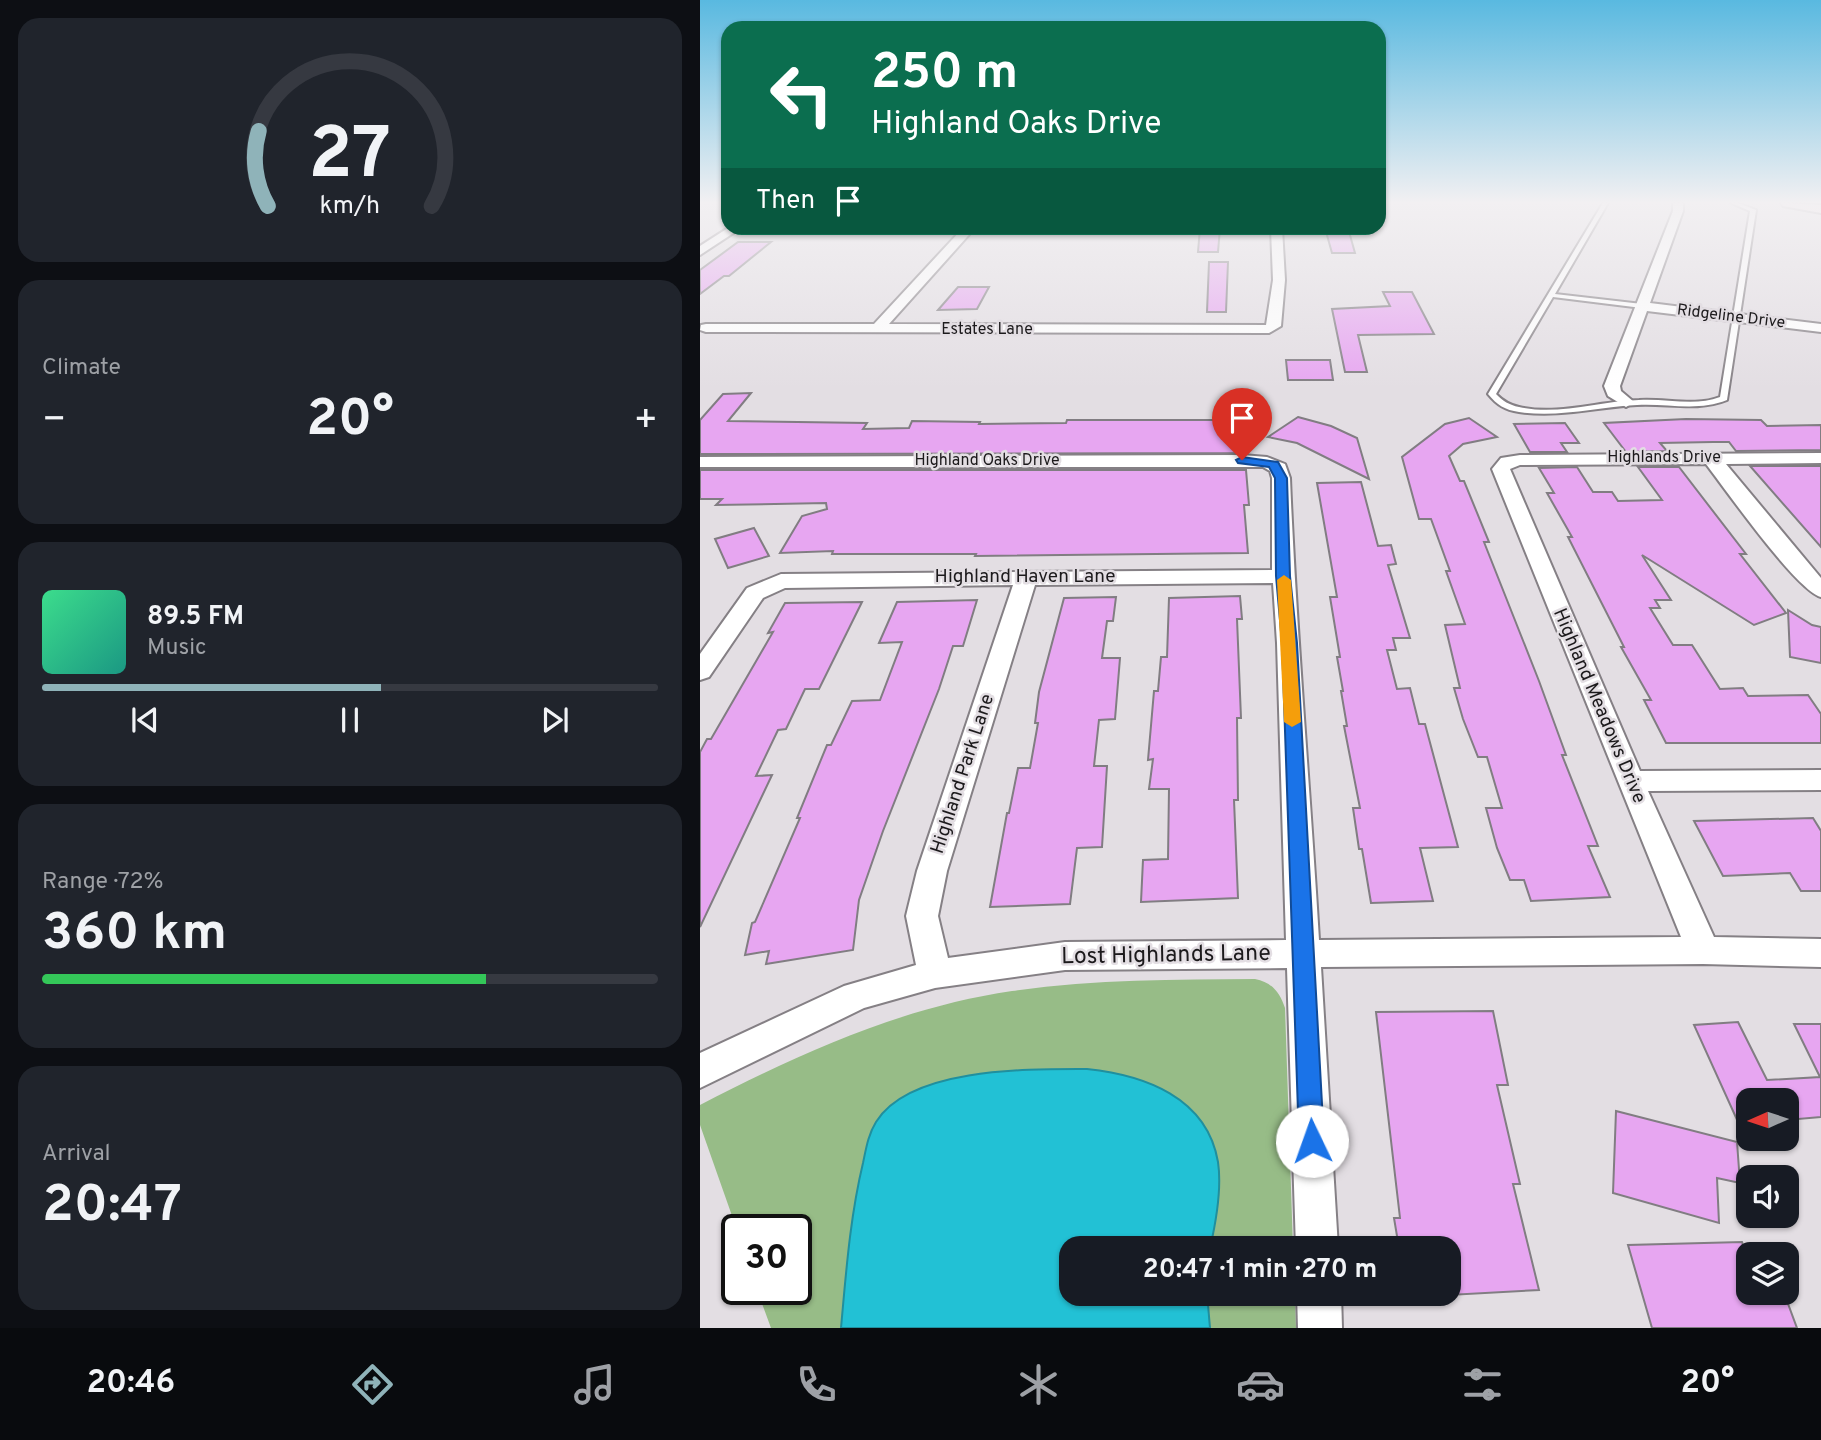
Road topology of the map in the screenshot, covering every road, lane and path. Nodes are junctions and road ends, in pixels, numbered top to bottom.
1 (935, 265) edge
2 (1278, 265) edge
3 (1569, 265) edge
4 (1658, 265) edge
5 (1744, 265) edge
6 (1551, 295) junction
7 (1642, 306) junction
8 (1736, 318) junction
9 (706, 328) dead end
10 (1821, 328) edge
11 (876, 330) junction
12 (1626, 402) junction
13 (1711, 458) junction
14 (1821, 458) edge
15 (700, 462) edge
16 (1507, 462) joint
17 (1283, 576) junction
18 (1026, 578) junction
19 (1821, 590) edge
20 (700, 672) edge
21 (1821, 780) edge
22 (1629, 781) junction
23 (1703, 950) junction
24 (1821, 953) edge
25 (1303, 954) junction
26 (935, 974) junction
27 (700, 1071) edge
28 (1316, 1236) edge
29 (1319, 1306) edge
30 (1320, 1328) edge

1 - 11 street
2 - 11 street, Estates Lane
3 - 6 lane
4 - 7 street
5 - 8 lane
6 - 7 lane
6 - 12 lane
7 - 8 street, Ridgeline Drive
7 - 12 street
8 - 10 street, Ridgeline Drive
8 - 12 lane
9 - 11 street, Estates Lane
13 - 14 street, Highlands Drive
13 - 16 street, Highlands Drive
13 - 19 street
15 - 17 street, Highland Oaks Drive
16 - 22 street, Highland Meadows Drive
17 - 18 street, Highland Haven Lane
17 - 25 street
18 - 20 street, Highland Haven Lane
18 - 26 street, Highland Park Lane
21 - 22 street
22 - 23 street, Highland Meadows Drive
23 - 24 street, Lost Highlands Lane
23 - 25 street, Lost Highlands Lane
25 - 26 street, Lost Highlands Lane
25 - 28 street
26 - 27 street, Lost Highlands Lane
29 - 30 street

